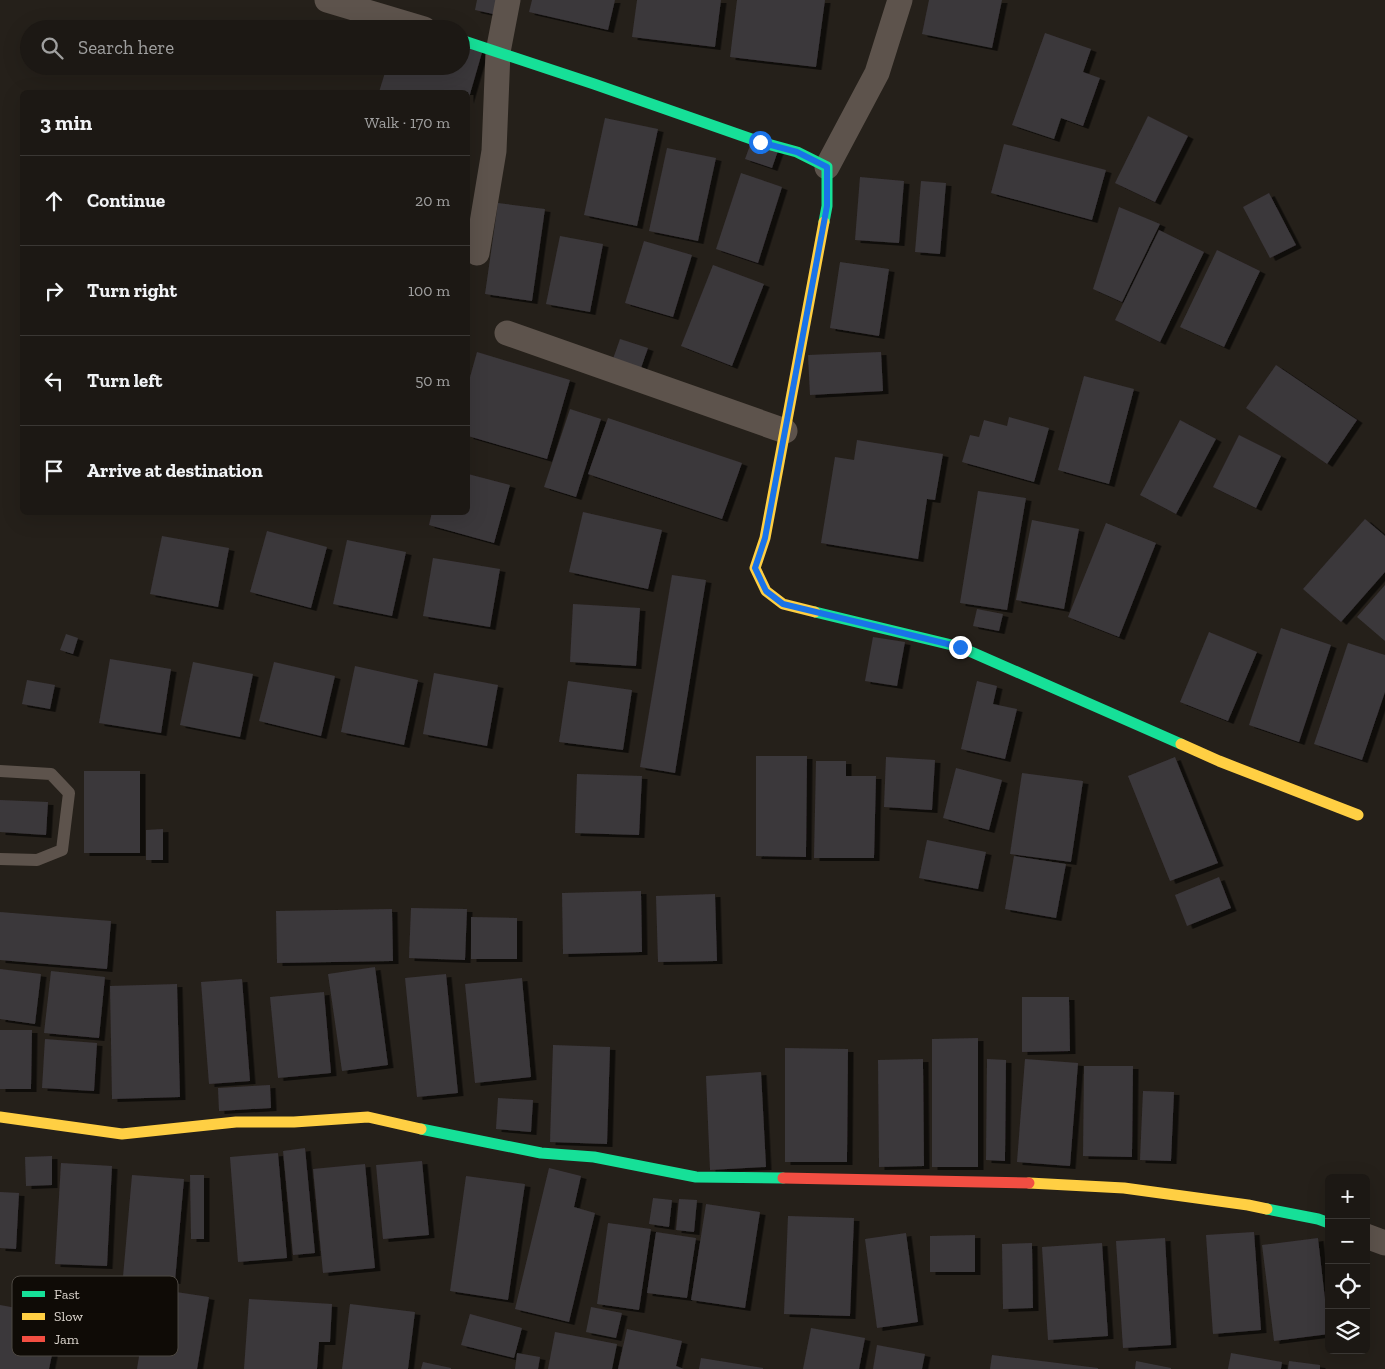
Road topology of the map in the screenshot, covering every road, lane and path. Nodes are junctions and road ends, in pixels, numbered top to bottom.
1 (327, 0) edge
2 (508, 0) edge
3 (900, 0) edge
4 (394, 20) edge
5 (470, 43) edge
6 (498, 52) junction
7 (827, 167) junction
8 (477, 253) dead end
9 (508, 333) dead end
10 (785, 431) junction
11 (0, 771) edge
12 (1358, 815) dead end
13 (0, 859) edge
14 (0, 1117) edge
15 (1325, 1222) edge
16 (1370, 1237) edge
17 (1385, 1243) edge

1 - 4 street
2 - 6 street
3 - 7 street
5 - 6 street
6 - 7 street
6 - 8 street
7 - 10 street
9 - 10 street
10 - 12 street
11 - 13 lane
14 - 15 street
16 - 17 street

